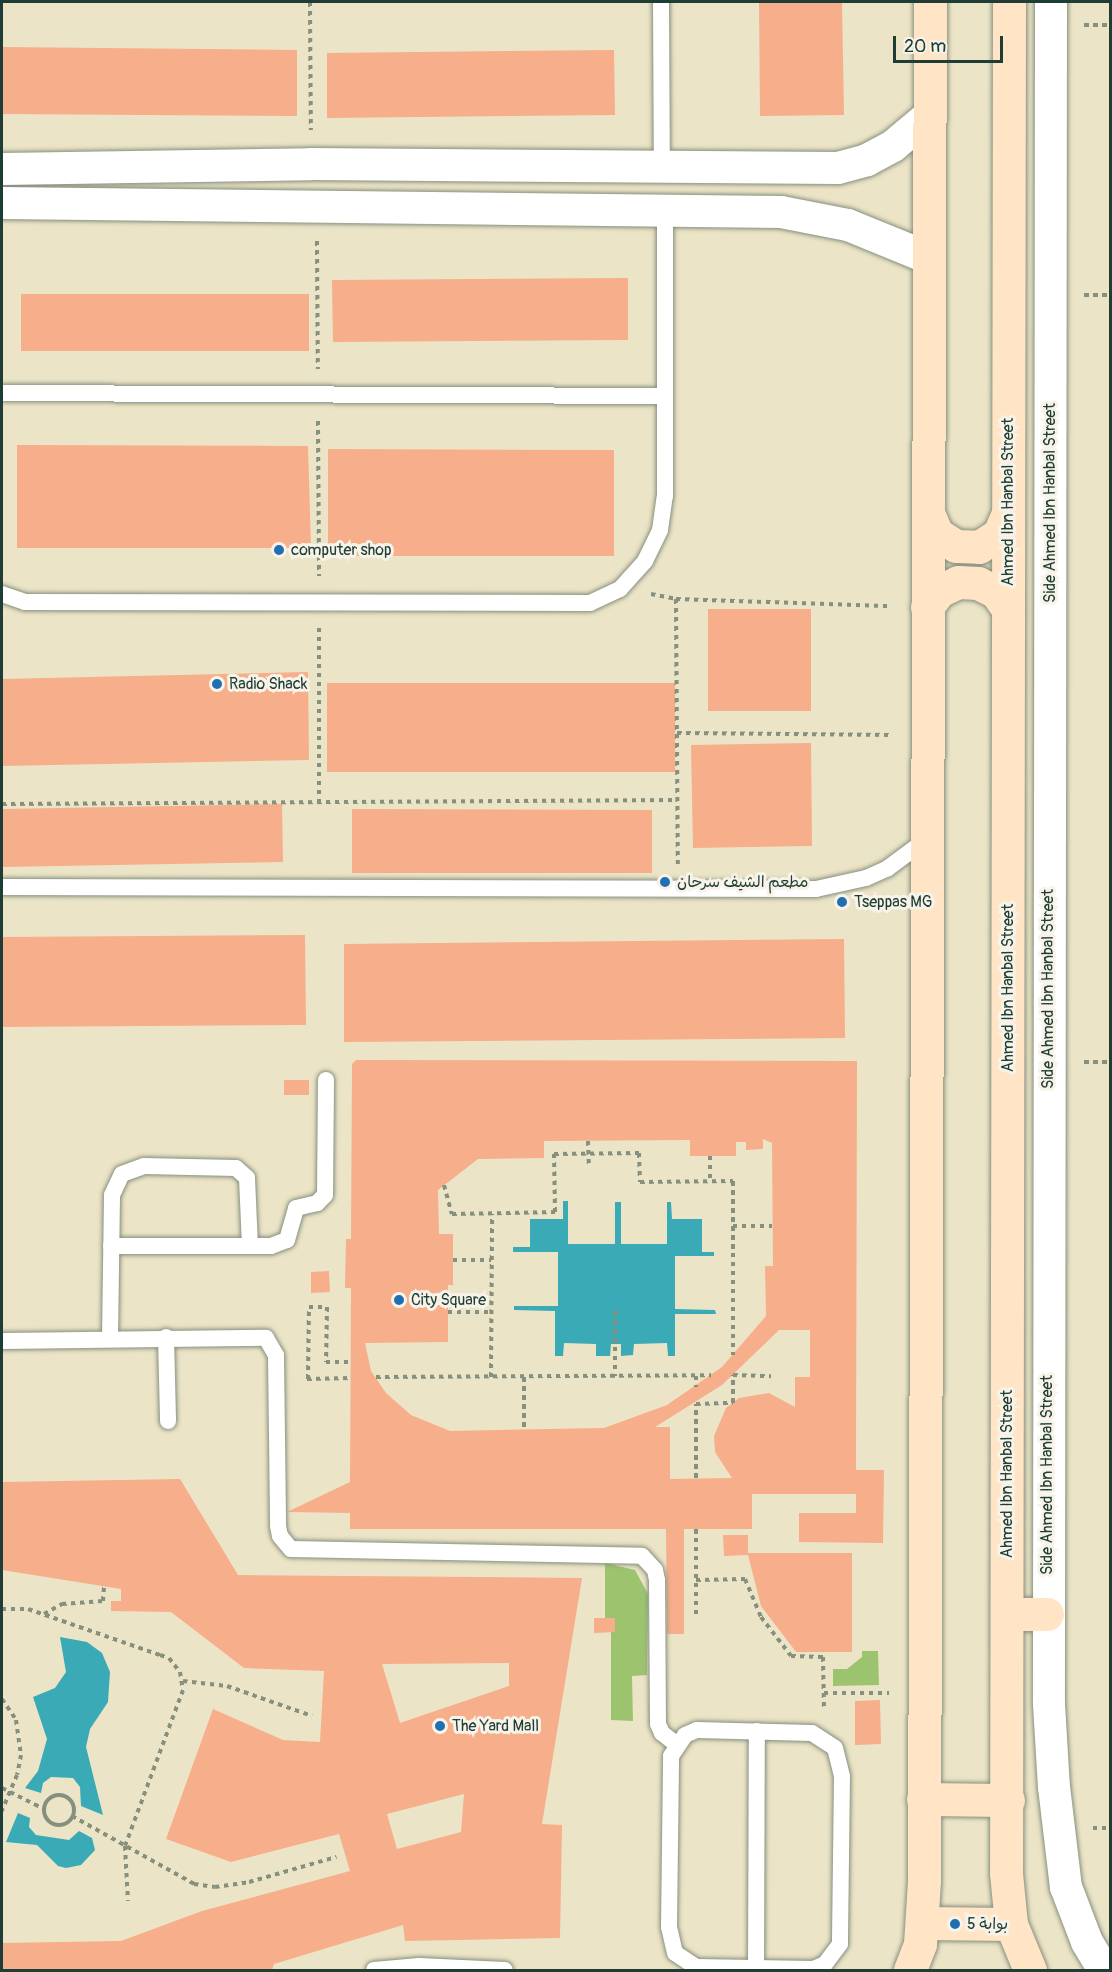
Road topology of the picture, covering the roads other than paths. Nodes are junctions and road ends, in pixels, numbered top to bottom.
1 (661, 2) edge
2 (930, 2) edge
3 (1009, 2) edge
4 (1051, 2) edge
5 (930, 115) junction
6 (662, 166) junction
7 (2, 169) edge
8 (2, 203) edge
9 (664, 211) junction
10 (929, 258) junction
11 (2, 393) edge
12 (665, 396) junction
13 (928, 513) junction
14 (1008, 513) junction
15 (2, 594) edge
16 (927, 607) junction
17 (1008, 609) junction
18 (927, 839) junction
19 (2, 887) edge
20 (326, 1080) dead end
21 (111, 1246) junction
22 (250, 1246) junction
23 (166, 1337) junction
24 (110, 1339) junction
25 (2, 1341) edge
26 (168, 1420) dead end
27 (1007, 1614) junction
28 (1047, 1614) junction
29 (758, 1731) junction
30 (676, 1744) junction
31 (923, 1799) junction
32 (1008, 1800) junction
33 (923, 1923) junction
34 (1011, 1924) junction
35 (756, 1969) edge
36 (1103, 1970) edge
37 (374, 1971) edge
38 (505, 1971) edge
39 (910, 1971) edge
40 (1030, 1971) edge

1 - 6 lane
2 - 5 street
3 - 14 street, Ahmed Ibn Hanbal Street
4 - 28 street, Side Ahmed Ibn Hanbal Street
5 - 6 street
5 - 10 street
6 - 7 street
8 - 9 street
9 - 10 street
9 - 12 lane
10 - 13 street
11 - 12 lane
12 - 15 lane
13 - 14 street
13 - 16 street
14 - 17 street, Ahmed Ibn Hanbal Street
16 - 17 street
16 - 18 street
17 - 27 street, Ahmed Ibn Hanbal Street
18 - 19 lane
18 - 31 street
20 - 22 lane
21 - 22 lane
21 - 22 lane
21 - 24 lane
23 - 24 lane
23 - 26 lane
23 - 30 lane
24 - 25 lane
27 - 28 street
27 - 32 street, Ahmed Ibn Hanbal Street
28 - 36 street, Side Ahmed Ibn Hanbal Street
29 - 30 lane
29 - 35 lane
29 - 35 lane
30 - 35 lane
31 - 32 street
31 - 33 street
32 - 34 street, Ahmed Ibn Hanbal Street
33 - 34 street
33 - 39 street
34 - 40 street, Ahmed Ibn Hanbal Street
37 - 38 lane

